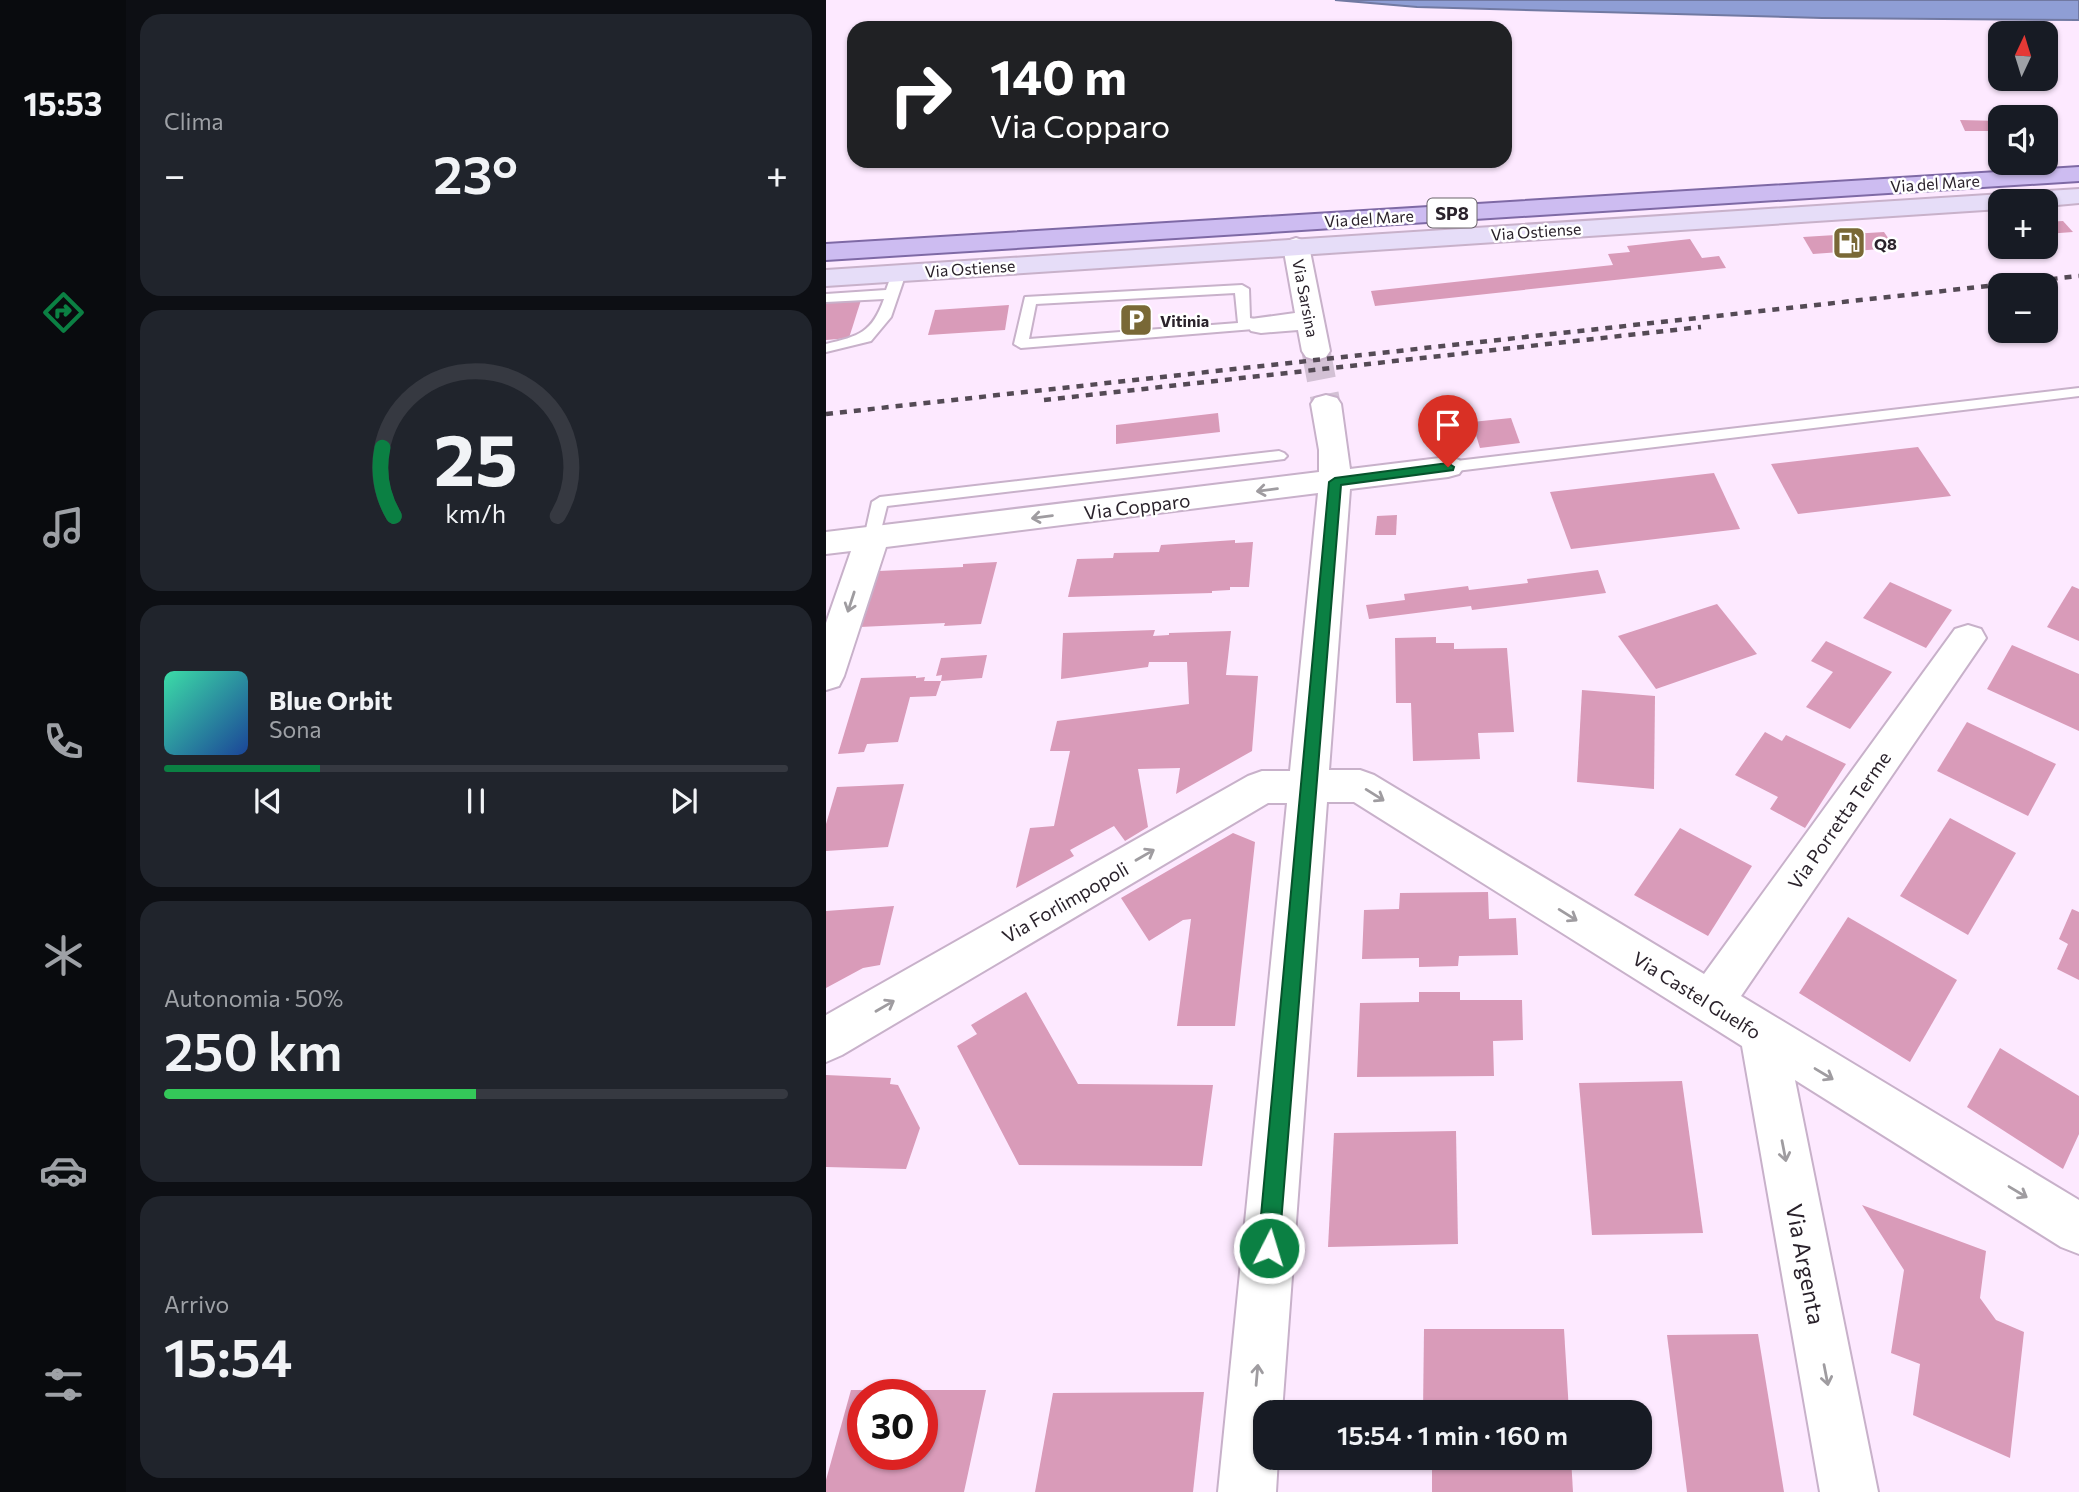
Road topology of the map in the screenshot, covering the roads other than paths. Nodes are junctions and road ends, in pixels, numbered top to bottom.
1 (2079, 174) edge
2 (2079, 196) edge
3 (1296, 246) junction
4 (826, 252) edge
5 (826, 278) edge
6 (896, 283) junction
7 (826, 298) edge
8 (1310, 320) junction
9 (1261, 325) junction
10 (826, 348) edge
11 (1316, 351) tunnel mouth
12 (2079, 392) edge
13 (1326, 404) tunnel mouth
14 (1279, 456) dead end
15 (1201, 465) junction
16 (1448, 467) joint
17 (1335, 482) junction
18 (1205, 498) junction
19 (872, 538) junction
20 (826, 543) edge
21 (1968, 638) dead end
22 (826, 676) edge
23 (1310, 786) junction
24 (1710, 1003) junction
25 (1763, 1036) junction
26 (826, 1040) edge
27 (2079, 1229) edge
28 (1247, 1492) edge
29 (1849, 1492) edge

1 - 4 main road, Via del Mare / SP8
2 - 3 main road, Via Ostiense
3 - 6 main road, Via Ostiense
3 - 8 street, Via Sarsina
5 - 6 main road, Via Ostiense
6 - 7 lane
6 - 10 lane
8 - 9 street
8 - 11 street, Via Sarsina
9 - 9 lane
12 - 16 lane
13 - 17 street
14 - 15 lane
15 - 18 lane
15 - 19 lane
16 - 17 street, Via Copparo
17 -> 18 street, Via Copparo
17 - 23 street
18 -> 19 street, Via Copparo
19 - 20 street, Via Copparo
19 -> 22 street
21 - 24 street, Via Porretta Terme
23 -> 24 street, Via Castel Guelfo
26 -> 23 street, Via Forlimpopoli
28 -> 23 street
24 - 25 street, Via Castel Guelfo
25 -> 27 street, Via Castel Guelfo
25 -> 29 street, Via Argenta

